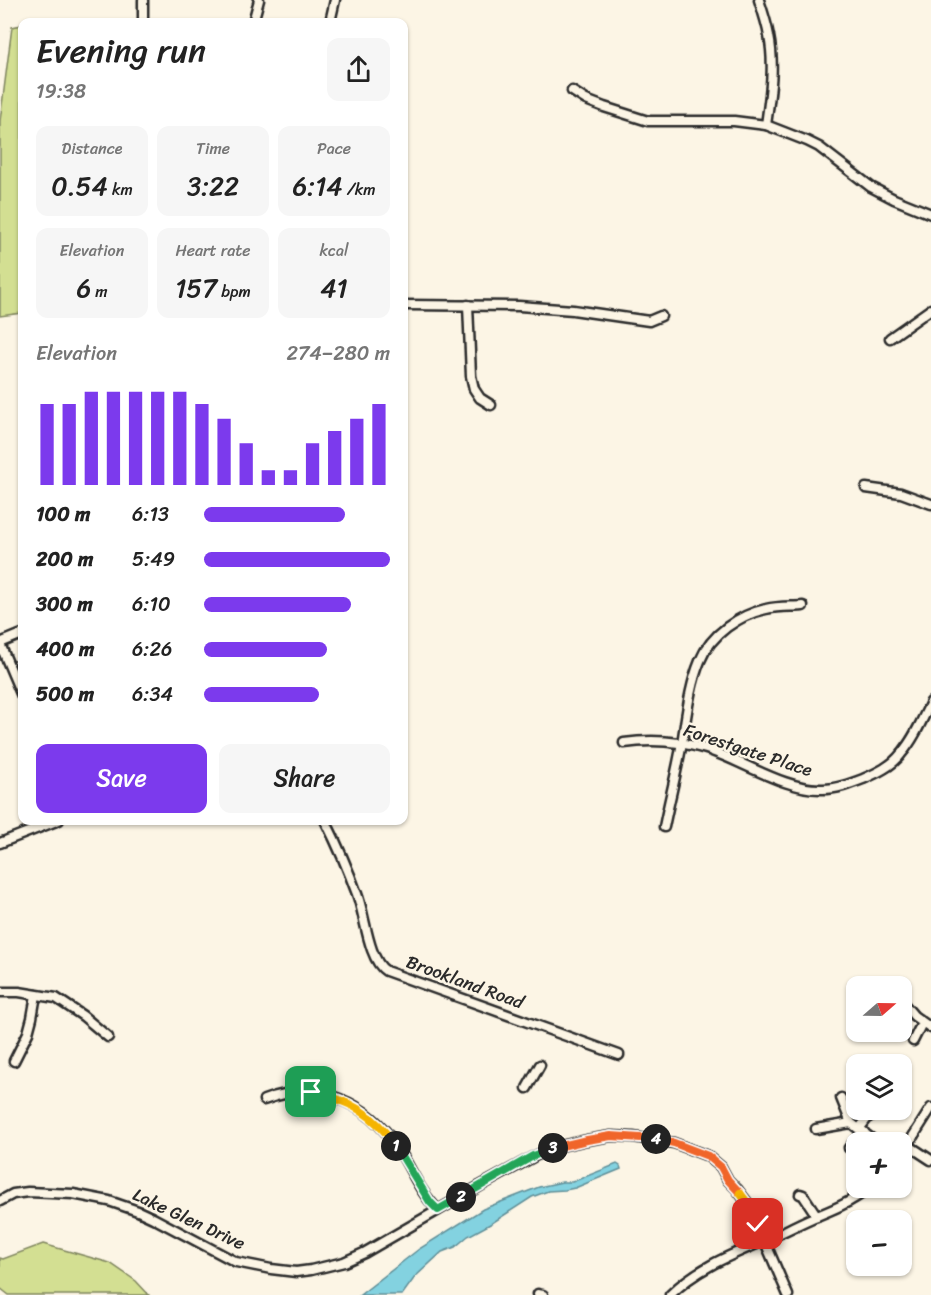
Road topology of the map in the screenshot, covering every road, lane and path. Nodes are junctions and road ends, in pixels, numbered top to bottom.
1 (143, 0) edge
2 (259, 0) edge
3 (335, 0) edge
4 (759, 0) edge
5 (143, 18) edge
6 (254, 18) edge
7 (331, 18) edge
8 (572, 91) dead end
9 (766, 125) junction
10 (931, 214) edge
11 (408, 305) edge
12 (468, 305) junction
13 (931, 309) edge
14 (661, 316) dead end
15 (890, 338) dead end
16 (490, 405) dead end
17 (866, 488) dead end
18 (931, 504) edge
19 (803, 606) dead end
20 (18, 636) edge
21 (0, 643) edge
22 (18, 686) edge
23 (931, 702) edge
24 (624, 743) dead end
25 (682, 743) junction
26 (46, 825) edge
27 (327, 825) edge
28 (664, 827) dead end
29 (0, 843) edge
30 (0, 992) edge
31 (36, 995) junction
32 (912, 1012) edge
33 (922, 1023) junction
34 (931, 1028) edge
35 (108, 1037) dead end
36 (913, 1041) dead end
37 (619, 1055) dead end
38 (14, 1061) dead end
39 (540, 1065) dead end
40 (527, 1088) dead end
41 (841, 1098) dead end
42 (264, 1100) dead end
43 (931, 1108) edge
44 (867, 1120) edge
45 (851, 1124) junction
46 (816, 1129) dead end
47 (861, 1131) joint
48 (912, 1139) edge
49 (912, 1148) edge
50 (931, 1160) edge
51 (800, 1194) dead end
52 (854, 1198) edge
53 (0, 1201) edge
54 (438, 1210) junction
55 (816, 1216) junction
56 (765, 1240) junction
57 (670, 1295) edge
58 (788, 1295) edge

1 - 5 street
2 - 6 street
3 - 7 street
4 - 9 street
8 - 9 street
9 - 10 street
11 - 12 street
12 - 14 street
12 - 16 street
13 - 15 street
17 - 18 street
19 - 25 street
20 - 21 street
21 - 22 street
23 - 25 street, Forestgate Place
24 - 25 street, Forestgate Place
25 - 28 street
26 - 29 street
27 - 37 street, Brookland Road
30 - 31 street
31 - 35 street
31 - 38 street
32 - 33 street
33 - 34 street
33 - 36 street
39 - 40 street
41 - 45 street
42 - 54 street
43 - 48 street
44 - 47 street
45 - 46 street
45 - 47 street
49 - 50 street
51 - 55 street
52 - 55 street
53 - 54 street, Lake Glen Drive
54 - 56 street, Lake Glen Drive
55 - 56 street
56 - 57 street
56 - 58 street, Lake Glen Drive

